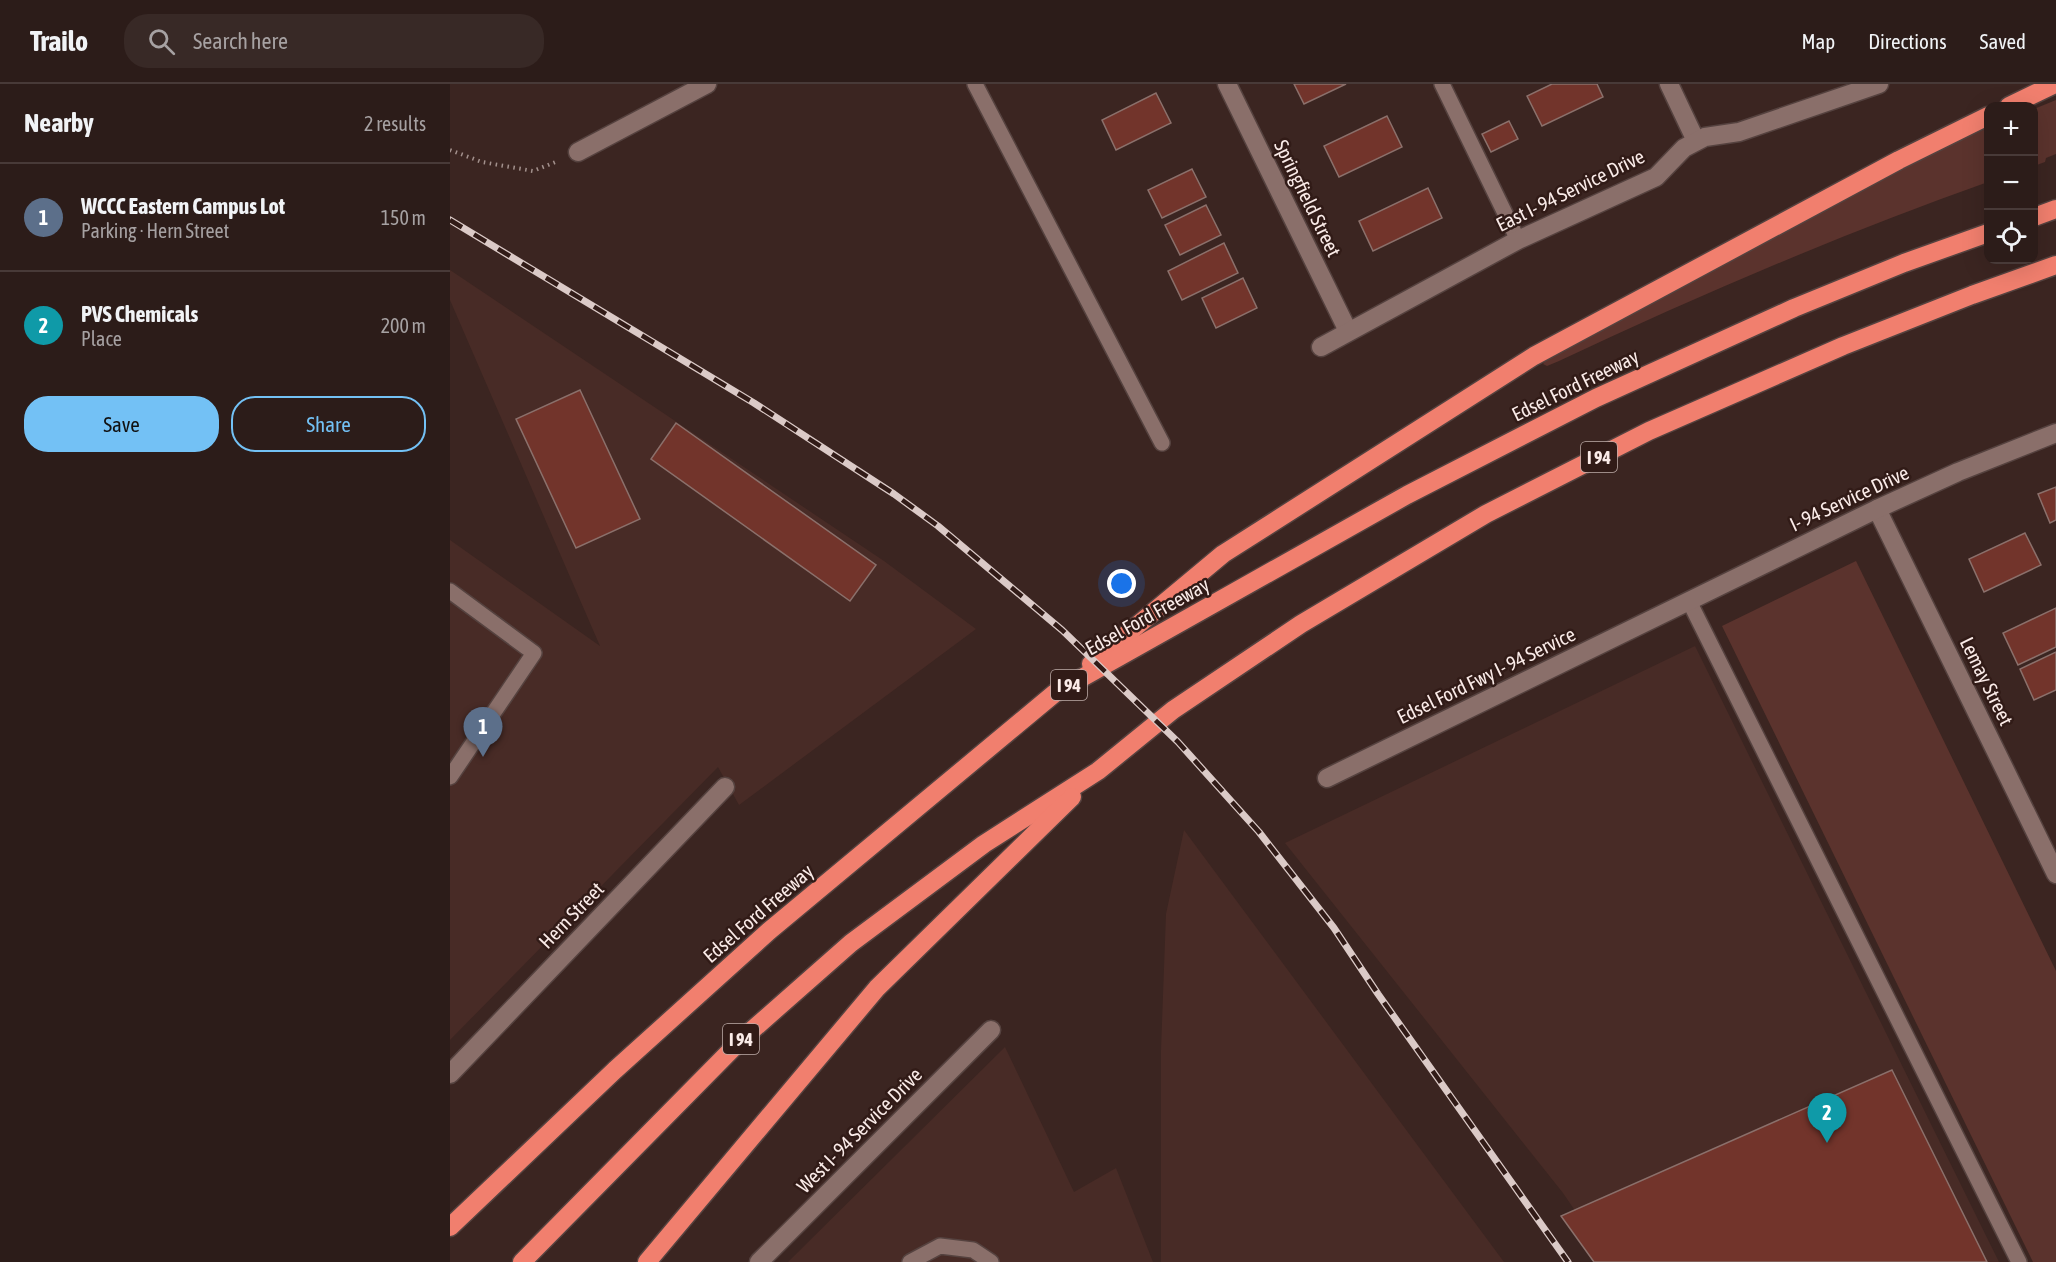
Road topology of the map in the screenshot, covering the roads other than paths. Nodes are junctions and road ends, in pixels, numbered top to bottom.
1 (707, 84) edge
2 (975, 84) edge
3 (1227, 84) edge
4 (1442, 84) edge
5 (1669, 84) edge
6 (1879, 84) edge
7 (2055, 84) edge
8 (2017, 102) edge
9 (1984, 118) edge
10 (1696, 141) junction
11 (578, 152) road end
12 (2056, 209) edge
13 (2038, 216) edge
14 (1984, 235) edge
15 (1518, 240) junction
16 (2056, 265) edge
17 (1348, 331) junction
18 (1321, 347) dead end
19 (2056, 433) edge
20 (1162, 443) dead end
21 (1877, 509) junction
22 (450, 591) edge
23 (1689, 601) junction
24 (1665, 612) joint
25 (1055, 693) junction
26 (1098, 771) junction
27 (450, 777) edge
28 (1327, 778) dead end
29 (725, 787) dead end
30 (2056, 874) edge
31 (991, 1030) dead end
32 (450, 1074) edge
33 (450, 1227) edge
34 (522, 1262) edge
35 (647, 1262) edge
36 (759, 1262) edge
37 (910, 1262) edge
38 (991, 1262) edge
39 (2019, 1262) edge

1 - 11 street
2 - 20 lane
3 - 17 street, Springfield Street
4 - 15 lane
5 - 10 street
6 - 10 street, East I- 94 Service Drive
7 - 8 highway
9 - 25 highway
10 - 15 street, East I- 94 Service Drive
12 - 13 highway
14 - 25 highway, Edsel Ford Freeway / I 94
15 - 17 street, East I- 94 Service Drive
16 - 26 highway, I 94
17 - 18 street, East I- 94 Service Drive
19 - 21 street, I- 94 Service Drive
21 - 23 street, I- 94 Service Drive
21 - 30 street, Lemay Street
22 - 27 lane
23 - 24 street, I- 94 Service Drive
23 - 39 lane
24 - 28 street, Edsel Ford Fwy I- 94 Service
25 - 33 highway, Edsel Ford Freeway / I 94
26 - 34 highway, I 94
26 - 35 highway
29 - 32 street, Hern Street
31 - 36 street, West I- 94 Service Drive
37 - 38 lane

